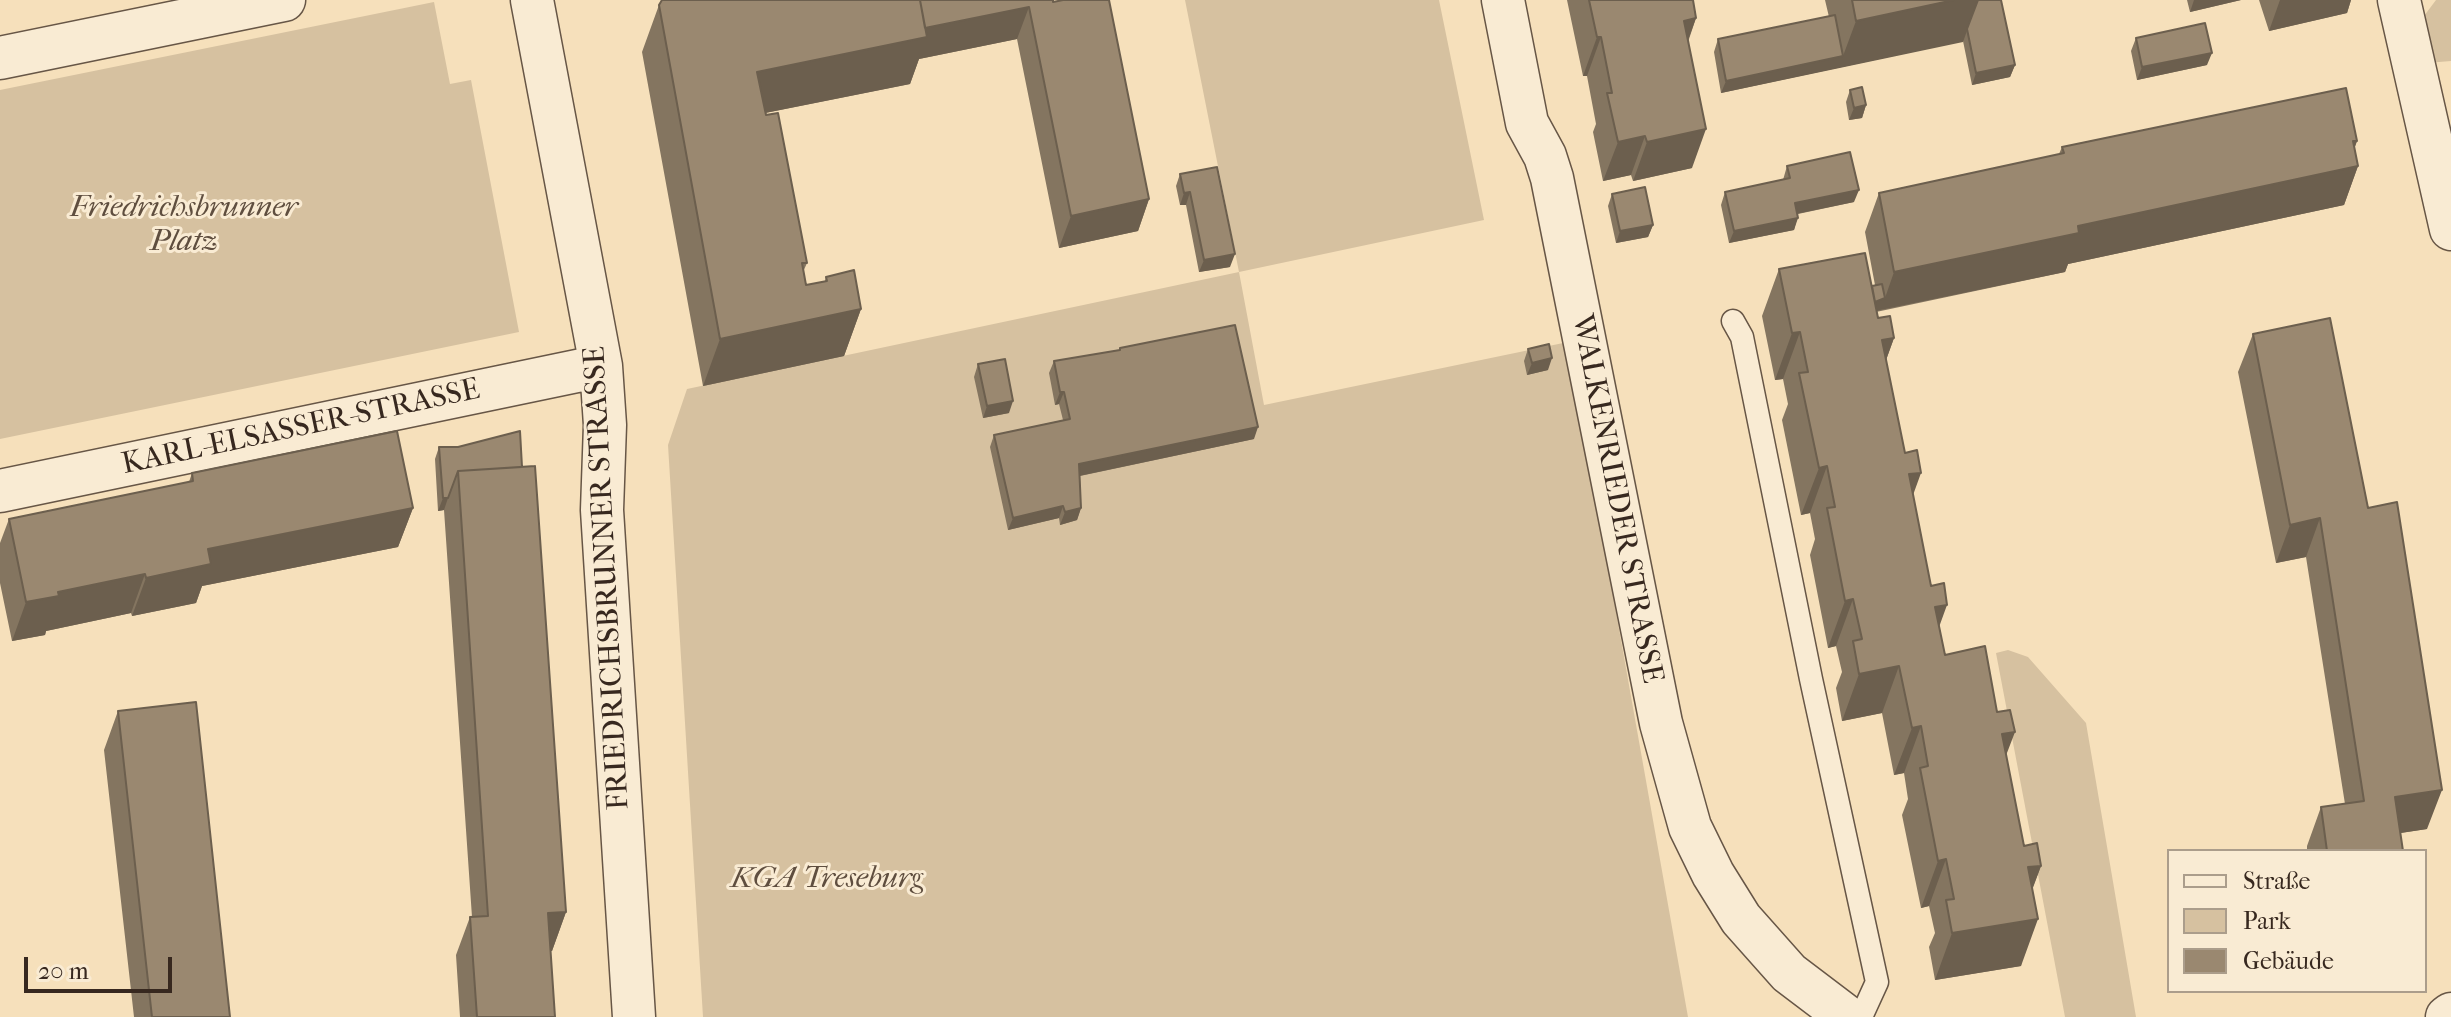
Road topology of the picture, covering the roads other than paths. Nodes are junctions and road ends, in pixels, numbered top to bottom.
1 (284, 0) edge
2 (532, 0) edge
3 (1503, 0) edge
4 (2399, 0) edge
5 (0, 58) edge
6 (2451, 229) edge
7 (1733, 321) dead end
8 (601, 366) junction
9 (0, 491) edge
10 (634, 1017) edge
11 (1847, 1017) edge
12 (1861, 1017) edge

1 - 5 street
2 - 8 street, FRIEDRICHSBRUNNER STRASSE
3 - 11 street, WALKENRIEDER STRASSE
4 - 6 street
7 - 12 lane
8 - 9 street, KARL-ELSASSER-STRASSE
8 - 10 street, FRIEDRICHSBRUNNER STRASSE

